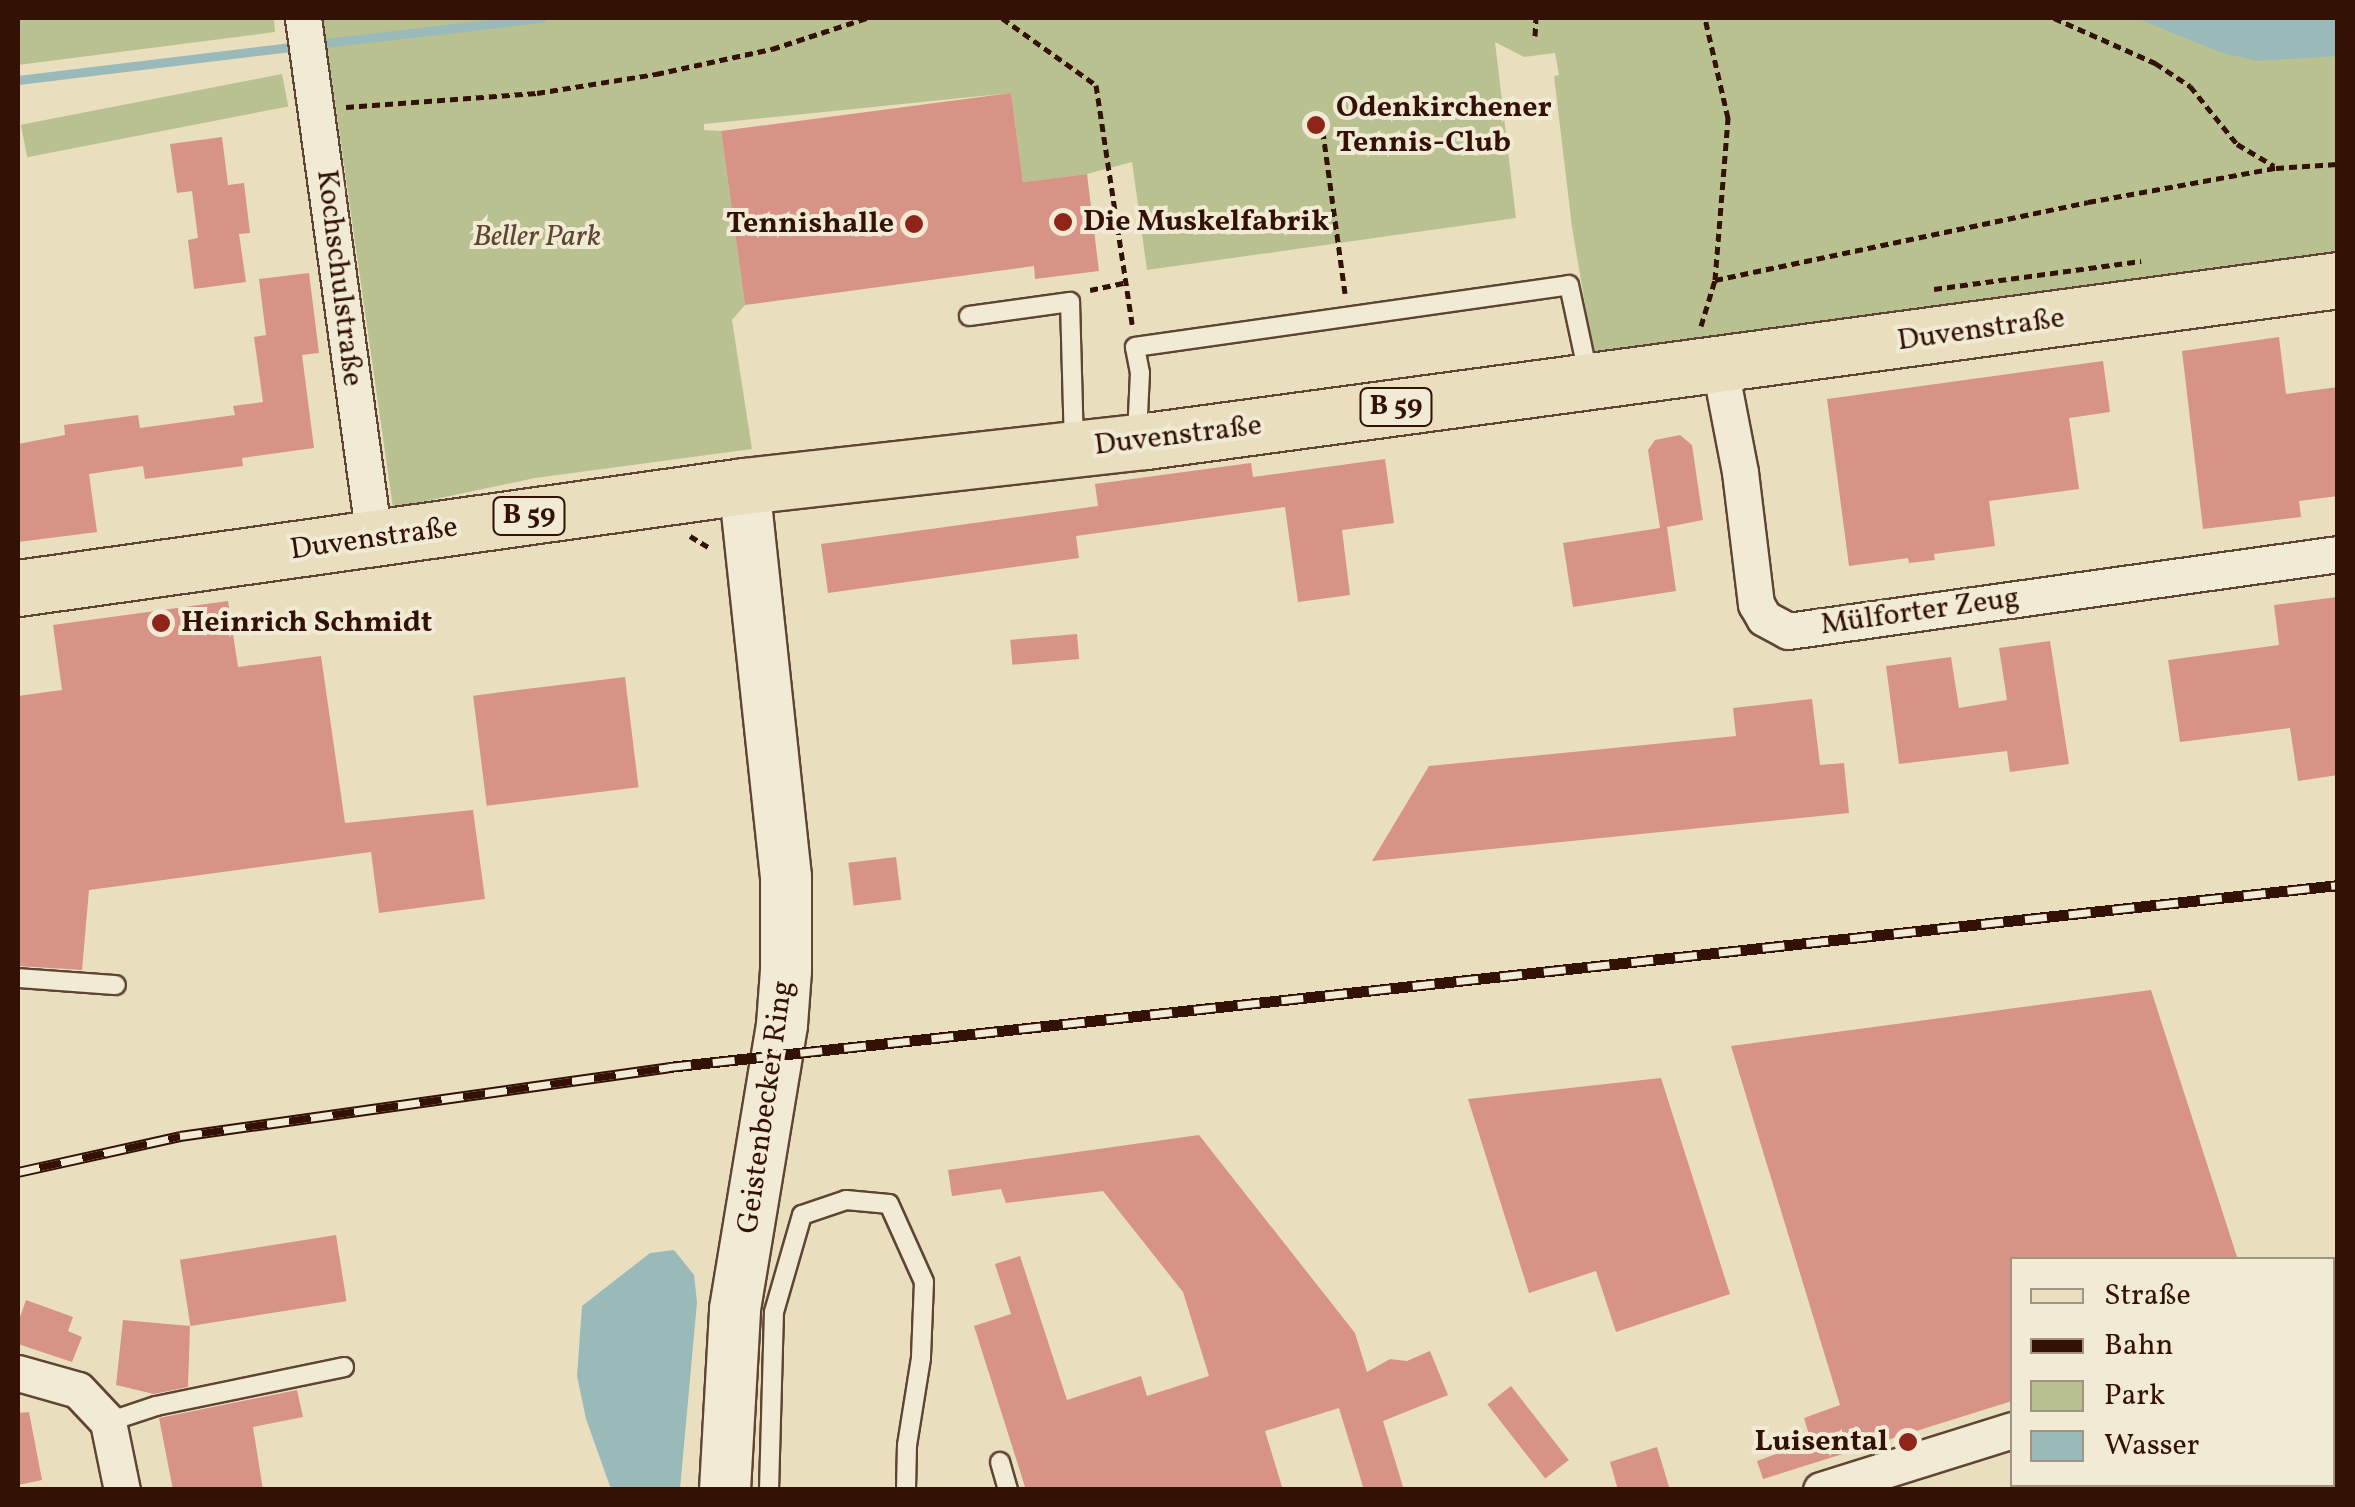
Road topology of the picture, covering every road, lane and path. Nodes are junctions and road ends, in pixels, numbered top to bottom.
1 (303, 18) edge
2 (867, 18) edge
3 (1002, 18) edge
4 (1536, 18) edge
5 (1704, 18) edge
6 (2054, 18) edge
7 (1535, 36) dead end
8 (318, 109) junction
9 (1321, 118) dead end
10 (2338, 164) edge
11 (2276, 168) junction
12 (1715, 280) junction
13 (2338, 280) edge
14 (1125, 282) junction
15 (1078, 293) dead end
16 (969, 316) dead end
17 (1348, 316) junction
18 (1135, 347) junction
19 (1704, 365) junction
20 (1589, 379) junction
21 (1146, 441) junction
22 (1074, 450) junction
23 (744, 486) junction
24 (684, 494) junction
25 (374, 538) junction
26 (2338, 554) edge
27 (718, 565) dead end
28 (18, 588) edge
29 (18, 978) edge
30 (116, 984) dead end
31 (344, 1366) dead end
32 (18, 1373) edge
33 (108, 1422) junction
34 (2010, 1431) edge
35 (1000, 1462) dead end
36 (1898, 1478) edge
37 (122, 1490) edge
38 (725, 1490) edge
39 (769, 1490) edge
40 (906, 1490) edge
41 (1008, 1490) edge
42 (1821, 1490) edge

1 - 8 street, Kochschulstraße
2 - 8 path
3 - 14 path
4 - 7 path
5 - 12 path
6 - 11 path
8 - 25 street, Kochschulstraße
9 - 17 path
10 - 11 path
11 - 12 path
12 - 19 path
13 - 19 main road, Duvenstraße / B 59
14 - 15 path
14 - 18 path
16 - 22 lane
17 - 18 lane
17 - 20 lane
18 - 21 lane
19 - 20 main road, Duvenstraße / B 59
19 - 26 street, Mülforter Zeug
20 - 21 main road, Duvenstraße / B 59
21 - 22 main road, Duvenstraße / B 59
22 - 23 main road, Duvenstraße / B 59
23 - 24 main road, Duvenstraße / B 59
23 - 38 main road, Geistenbecker Ring
24 - 25 main road, Duvenstraße / B 59
24 - 27 path
25 - 28 main road, Duvenstraße / B 59
29 - 30 lane
31 - 33 lane
32 - 33 street
33 - 37 street
34 - 36 street
35 - 41 lane
36 - 42 street
39 - 40 lane

